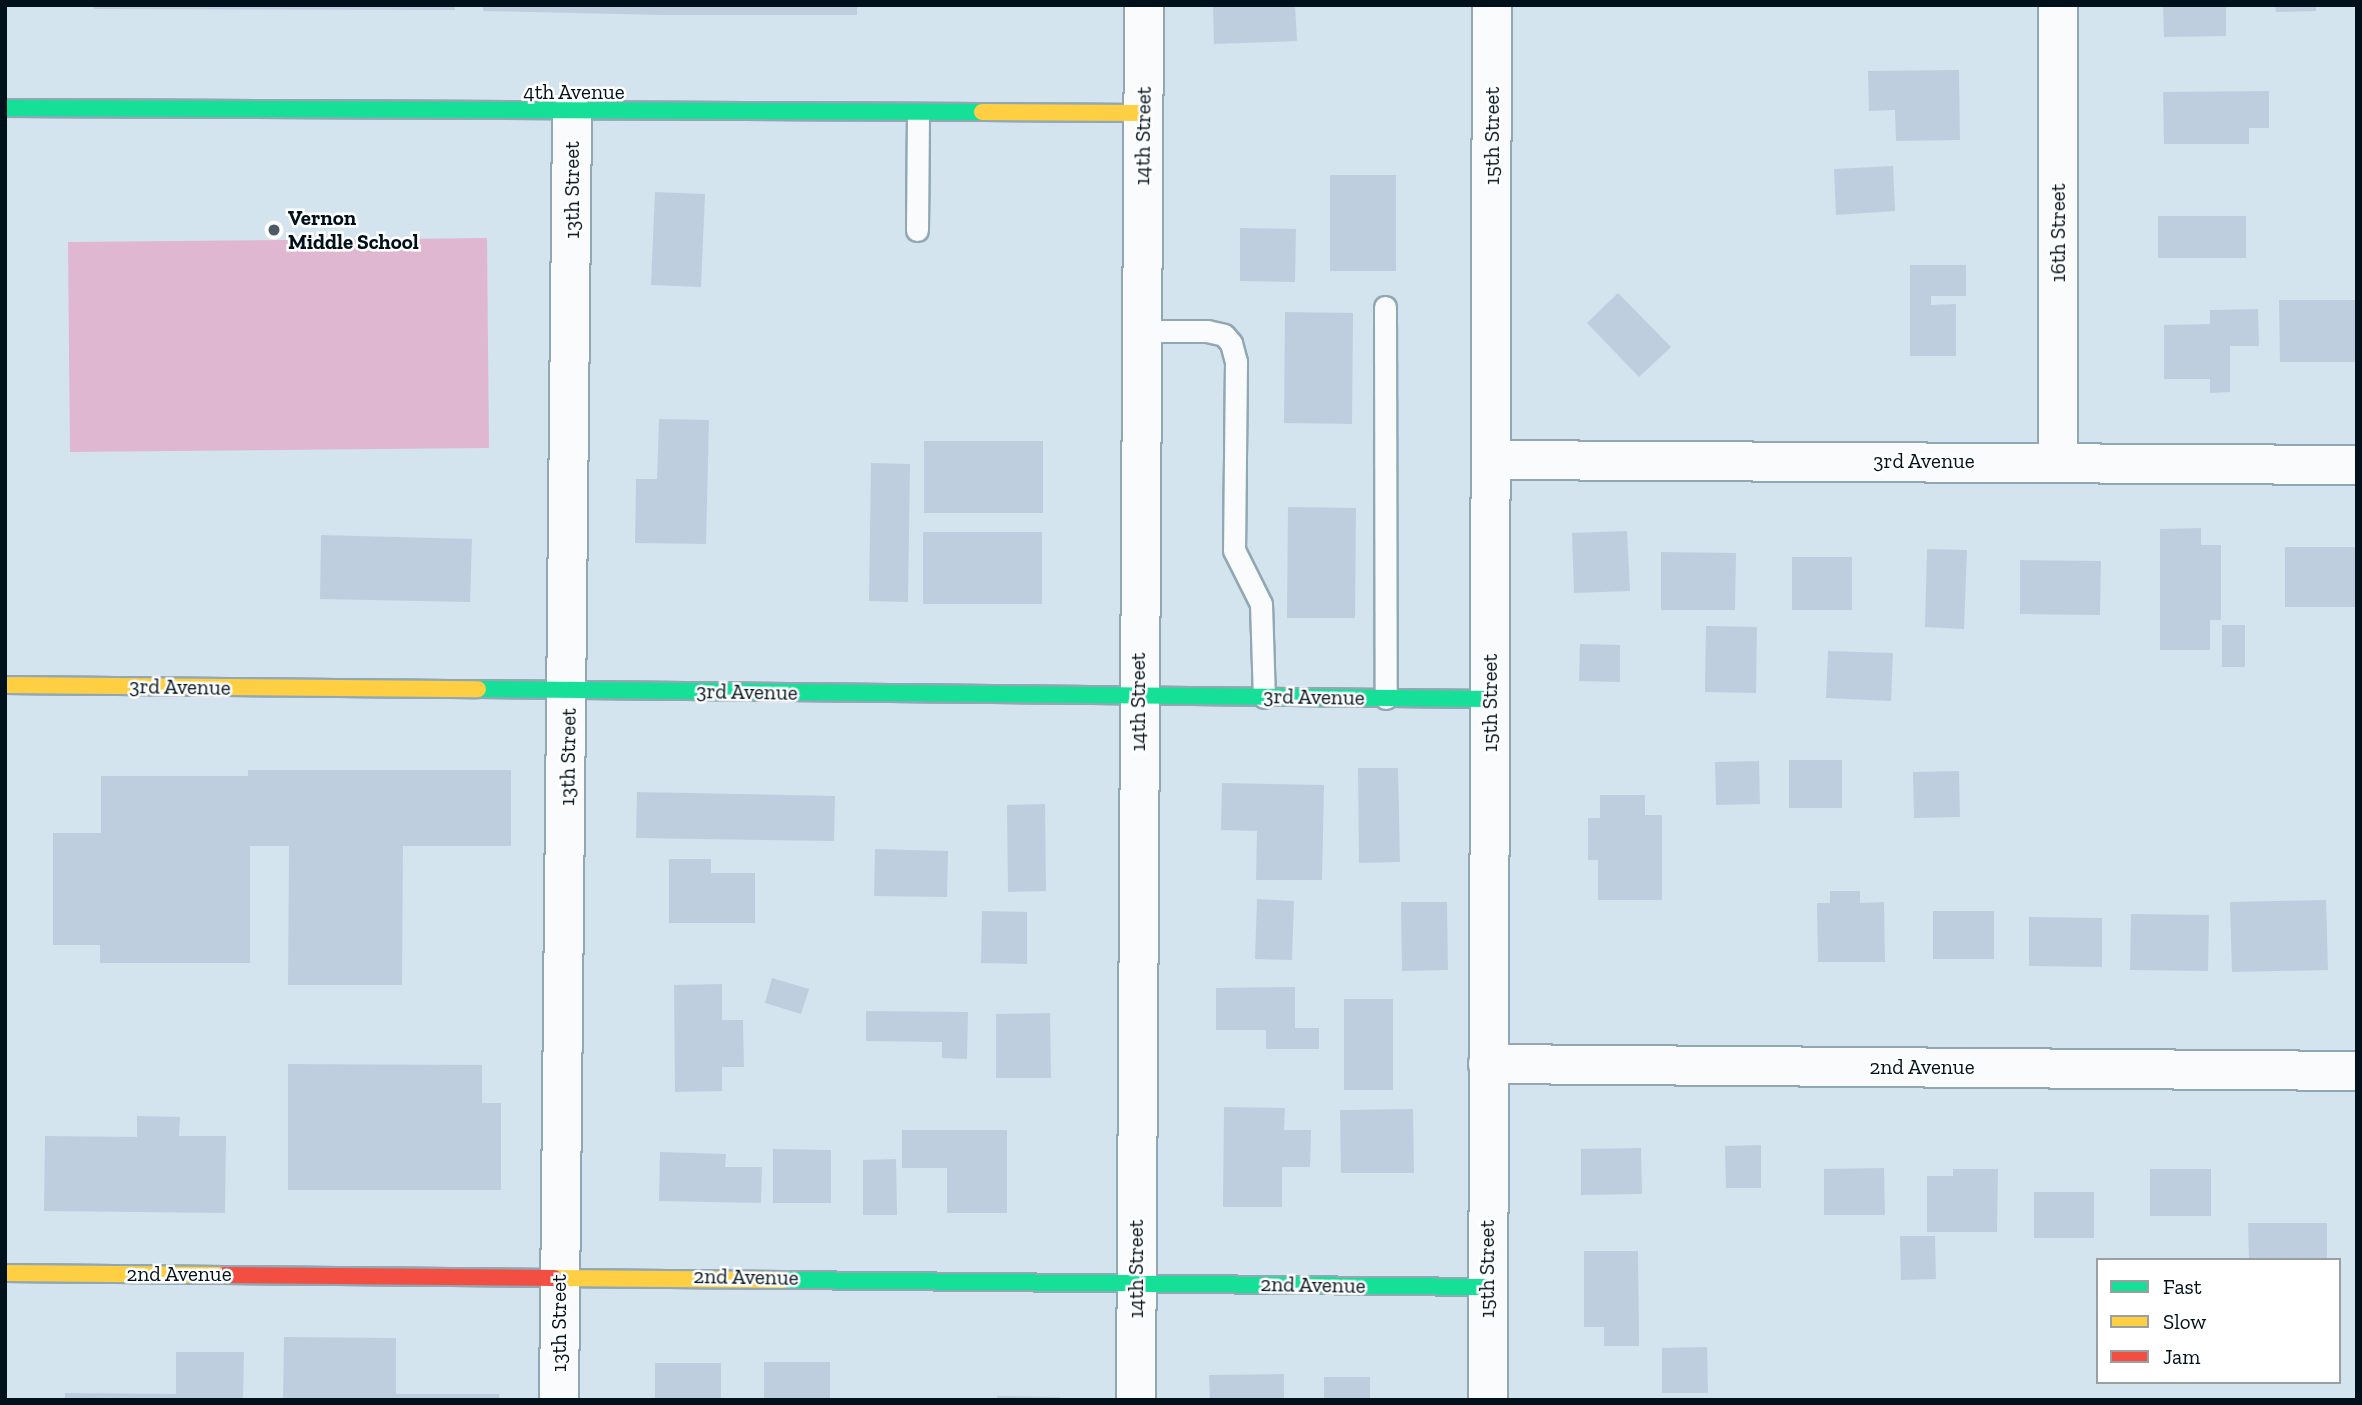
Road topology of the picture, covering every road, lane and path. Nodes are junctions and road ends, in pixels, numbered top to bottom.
1 (1144, 5) edge
2 (1492, 5) edge
3 (2058, 5) edge
4 (5, 108) edge
5 (572, 113) junction
6 (1143, 113) junction
7 (918, 114) junction
8 (917, 230) dead end
9 (1385, 307) dead end
10 (1141, 331) junction
11 (1491, 460) junction
12 (2058, 461) junction
13 (2357, 465) edge
14 (5, 685) edge
15 (570, 691) junction
16 (1138, 695) junction
17 (1264, 697) junction
18 (1387, 698) junction
19 (1490, 699) junction
20 (1488, 1064) junction
21 (2357, 1071) edge
22 (5, 1273) edge
23 (559, 1275) junction
24 (1136, 1282) junction
25 (1487, 1287) junction
26 (559, 1400) edge
27 (1136, 1400) edge
28 (1488, 1400) edge

1 - 6 street, 14th Street
2 - 11 street, 15th Street
3 - 12 street, 16th Street
4 - 5 street, 4th Avenue
5 - 7 street, 4th Avenue
5 - 15 street, 13th Street
6 - 7 street, 4th Avenue
6 - 10 street, 14th Street
7 - 8 lane
9 - 18 lane
10 - 16 street, 14th Street
10 - 17 lane
11 - 12 street, 3rd Avenue
11 - 19 street, 15th Street
12 - 13 street, 3rd Avenue
14 - 15 street, 3rd Avenue
15 - 16 street, 3rd Avenue
15 - 23 street, 13th Street
16 - 17 street, 3rd Avenue
16 - 24 street, 14th Street
17 - 18 street, 3rd Avenue
18 - 19 street, 3rd Avenue
19 - 20 street, 15th Street
20 - 21 street, 2nd Avenue
20 - 25 street, 15th Street
22 - 23 street, 2nd Avenue
23 - 24 street, 2nd Avenue
23 - 26 street, 13th Street
24 - 25 street, 2nd Avenue
24 - 27 street, 14th Street
25 - 28 street, 15th Street

